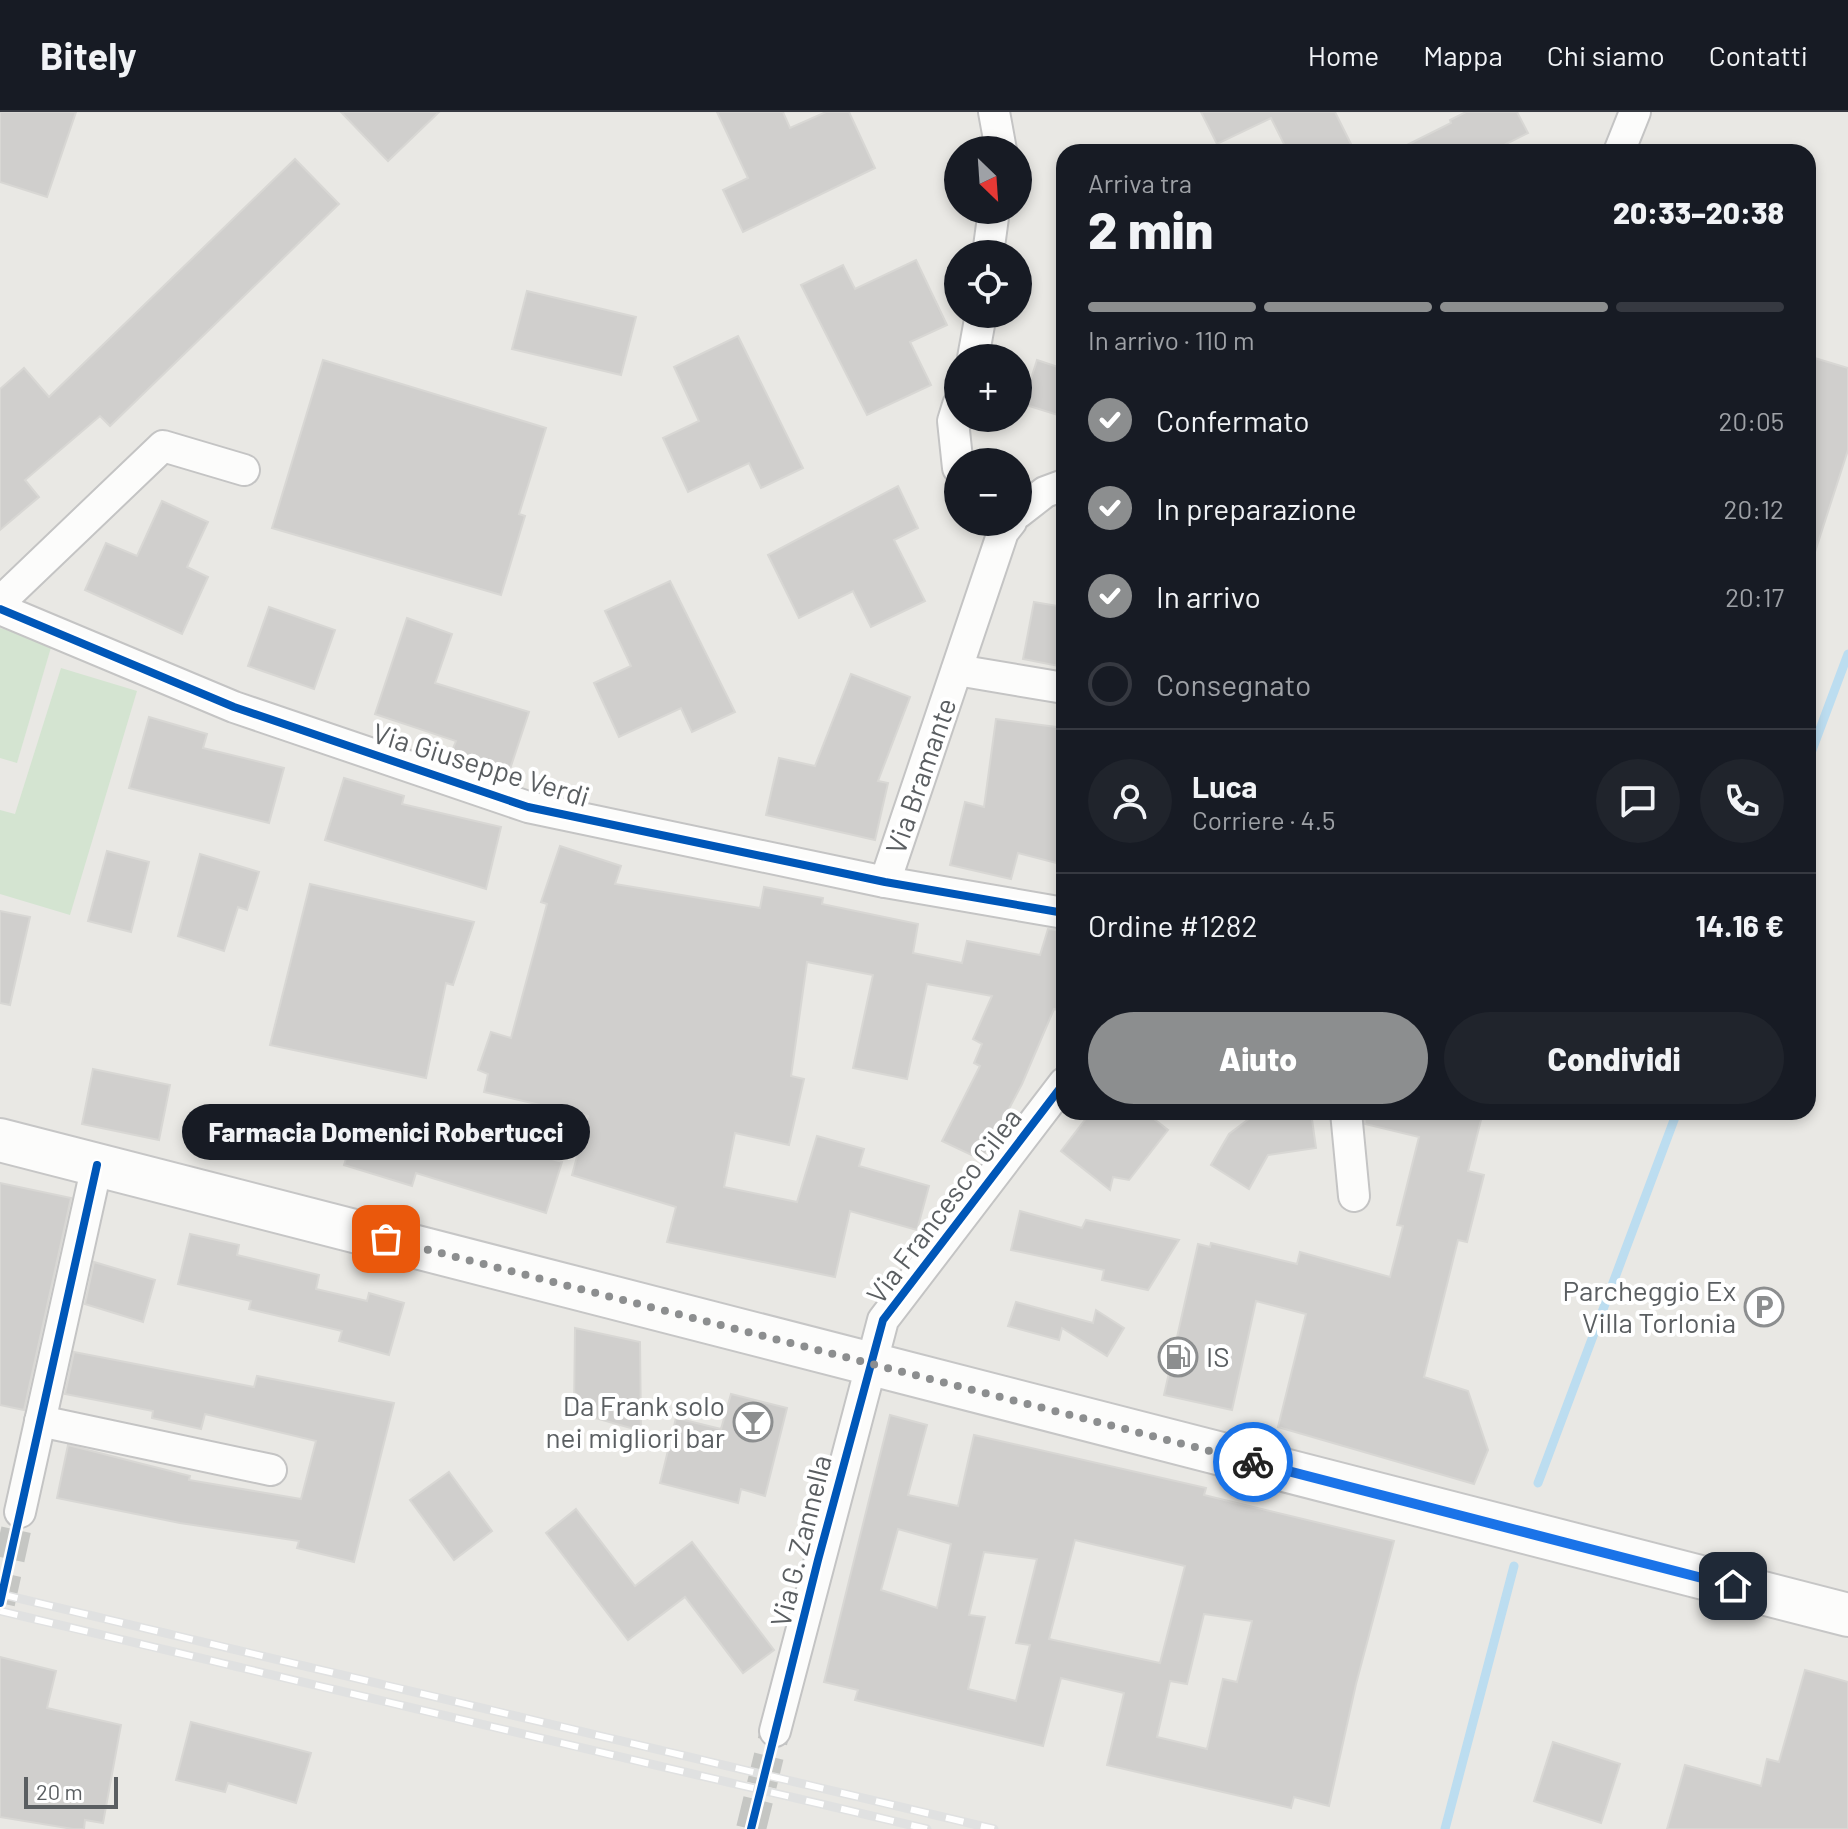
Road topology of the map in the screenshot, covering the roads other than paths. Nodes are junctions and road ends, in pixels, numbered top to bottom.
1 (994, 112) edge
2 (1635, 112) edge
3 (998, 136) edge
4 (1622, 144) edge
5 (244, 470) dead end
6 (1056, 488) edge
7 (1032, 502) edge
8 (1001, 536) edge
9 (0, 602) edge
10 (0, 609) edge
11 (957, 670) junction
12 (1056, 687) edge
13 (885, 882) junction
14 (1056, 912) edge
15 (1056, 1093) edge
16 (1347, 1120) edge
17 (0, 1140) edge
18 (97, 1165) junction
19 (1354, 1196) dead end
20 (870, 1361) junction
21 (40, 1421) junction
22 (271, 1470) dead end
23 (20, 1512) tunnel mouth
24 (1848, 1615) edge
25 (775, 1731) tunnel mouth

1 - 3 street
2 - 4 street
5 - 9 street
6 - 7 street, Via Bramante
8 - 11 street, Via Bramante
10 - 13 street, Via Giuseppe Verdi
11 - 12 street, Via Bramante
11 - 13 street, Via Bramante
13 - 14 street, Via Giuseppe Verdi
15 - 20 street, Via Francesco Cilea
16 - 19 street
17 - 18 main road
18 - 20 main road
18 - 21 street
20 - 24 main road
20 - 25 street, Via G. Zannella
21 - 22 street
21 - 23 street

